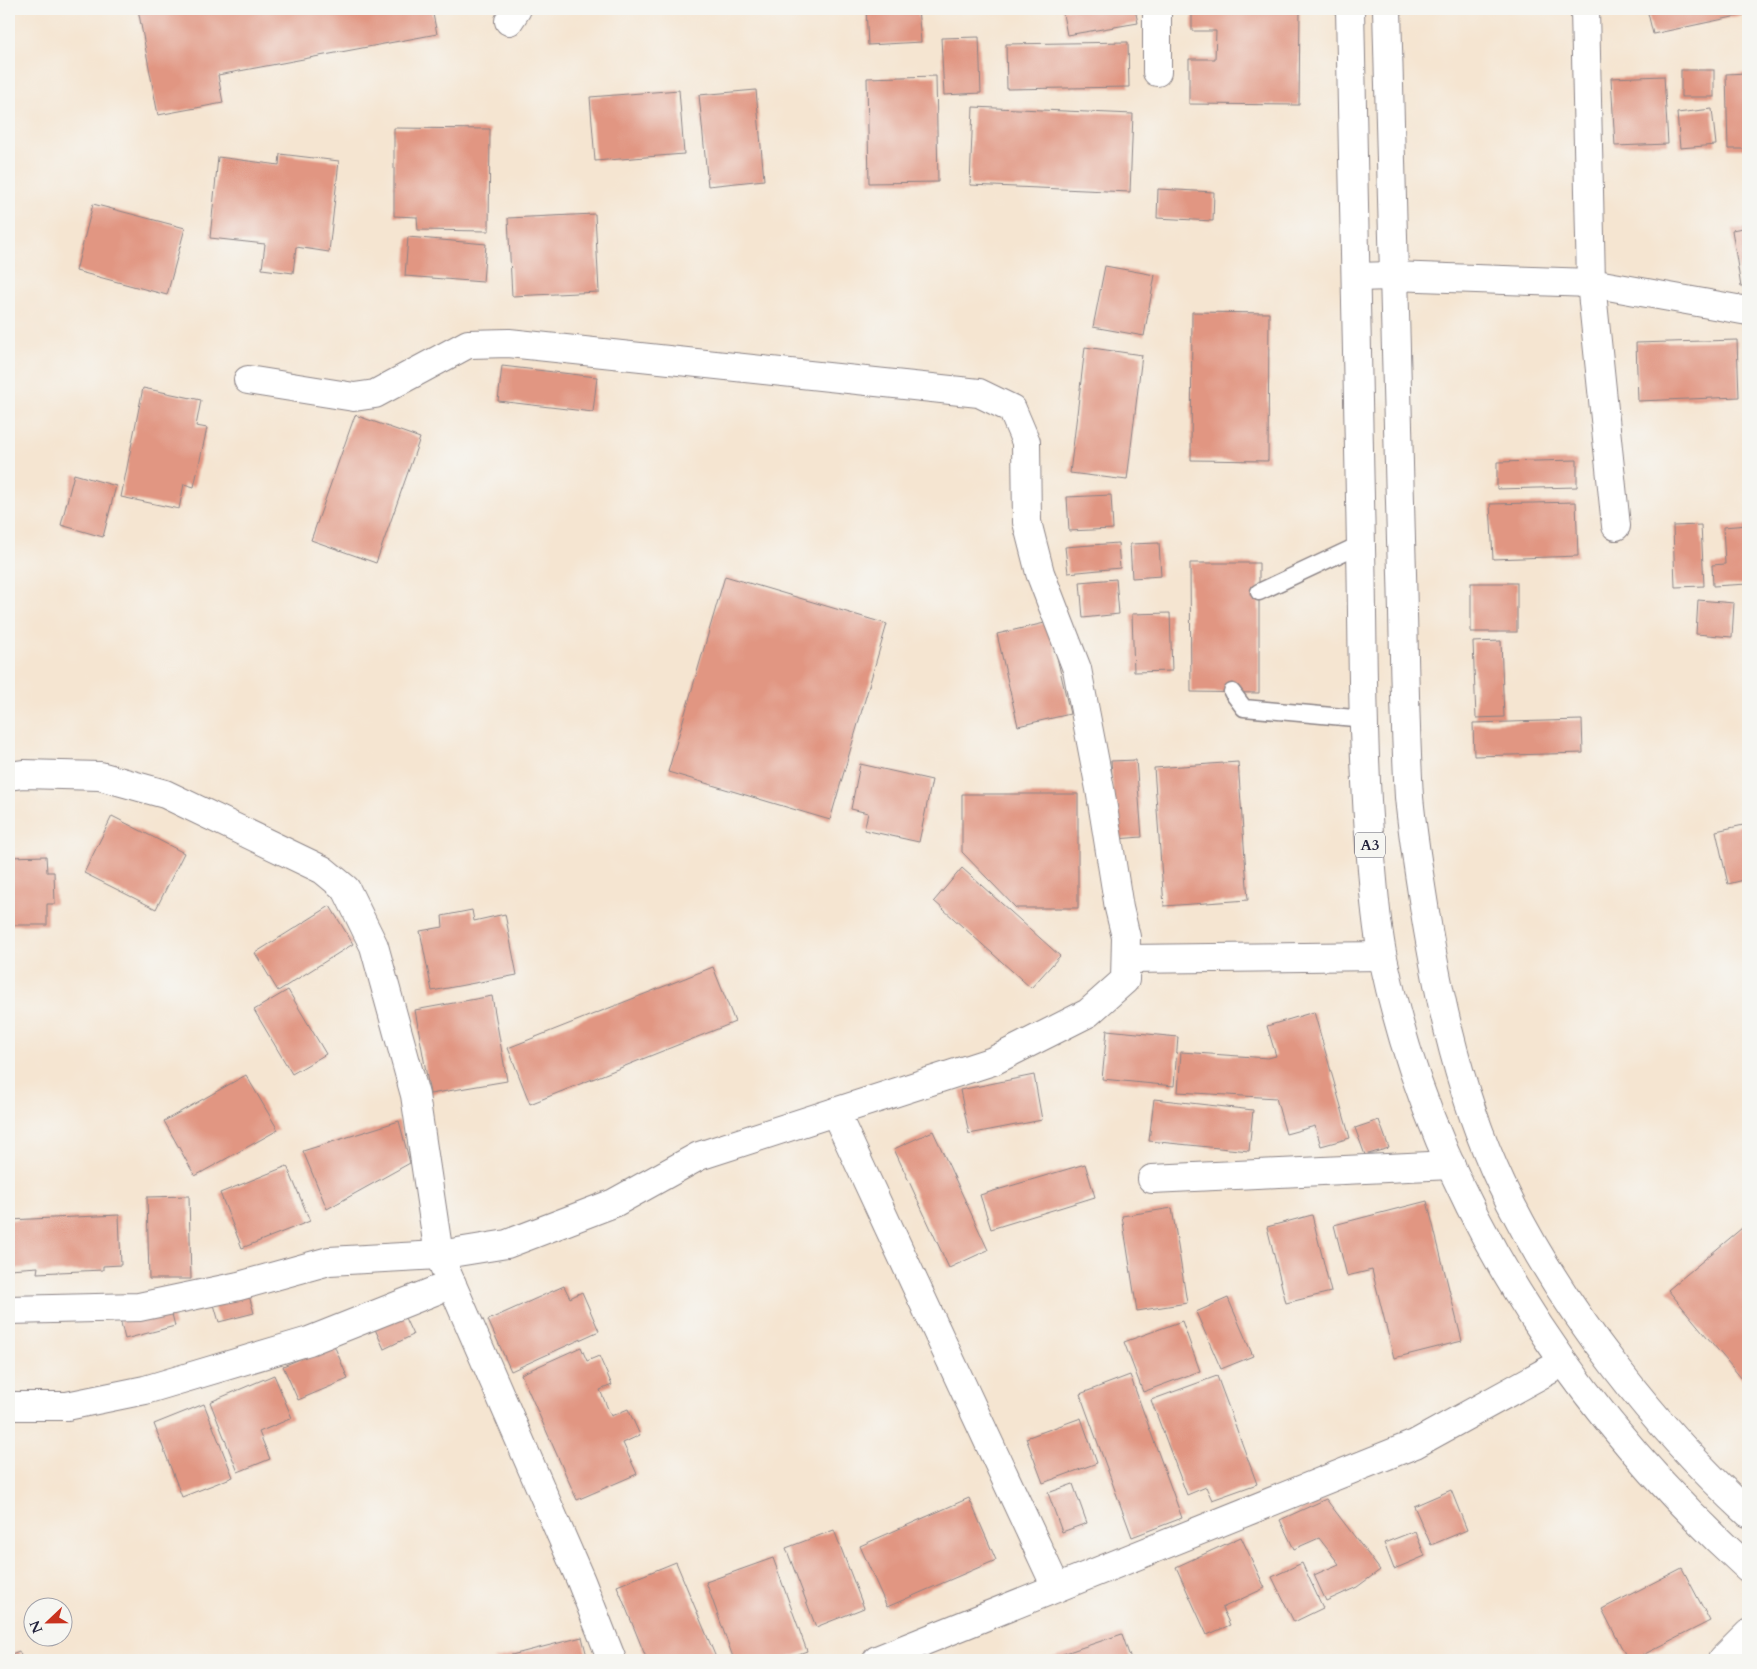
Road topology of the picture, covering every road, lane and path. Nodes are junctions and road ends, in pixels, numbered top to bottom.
1 (1157, 9) edge
2 (1350, 9) edge
3 (1387, 9) edge
4 (1585, 9) edge
5 (1157, 72) dead end
6 (1392, 276) junction
7 (1356, 277) junction
8 (1592, 283) junction
9 (1748, 311) edge
10 (248, 380) dead end
11 (1616, 526) dead end
12 (1361, 544) junction
13 (1259, 592) dead end
14 (1232, 692) dead end
15 (1365, 719) junction
16 (9, 776) edge
17 (1382, 956) junction
18 (1126, 959) junction
19 (835, 1112) junction
20 (1450, 1165) junction
21 (1152, 1180) dead end
22 (439, 1255) junction
23 (452, 1284) junction
24 (9, 1310) edge
25 (1562, 1363) junction
26 (9, 1406) edge
27 (1748, 1513) edge
28 (1748, 1568) edge
29 (1056, 1587) junction
30 (1748, 1634) edge
31 (612, 1660) edge
32 (877, 1660) edge
33 (1722, 1660) edge

1 - 5 street
2 - 7 street, A3
3 - 6 street
4 - 8 street
6 - 7 street
6 - 8 street
6 - 27 street
7 - 12 street, A3
8 - 9 street
8 - 11 street
10 - 18 street
12 - 13 lane
12 - 15 street, A3
14 - 15 lane
15 - 17 street, A3
16 - 22 street
17 - 18 street
17 - 20 street, A3
18 - 19 street
19 - 22 street
19 - 29 street
20 - 21 street
20 - 25 street, A3
22 - 23 street
22 - 24 street
23 - 26 street
23 - 31 street
25 - 28 street, A3
25 - 29 street
29 - 32 street
30 - 33 street

